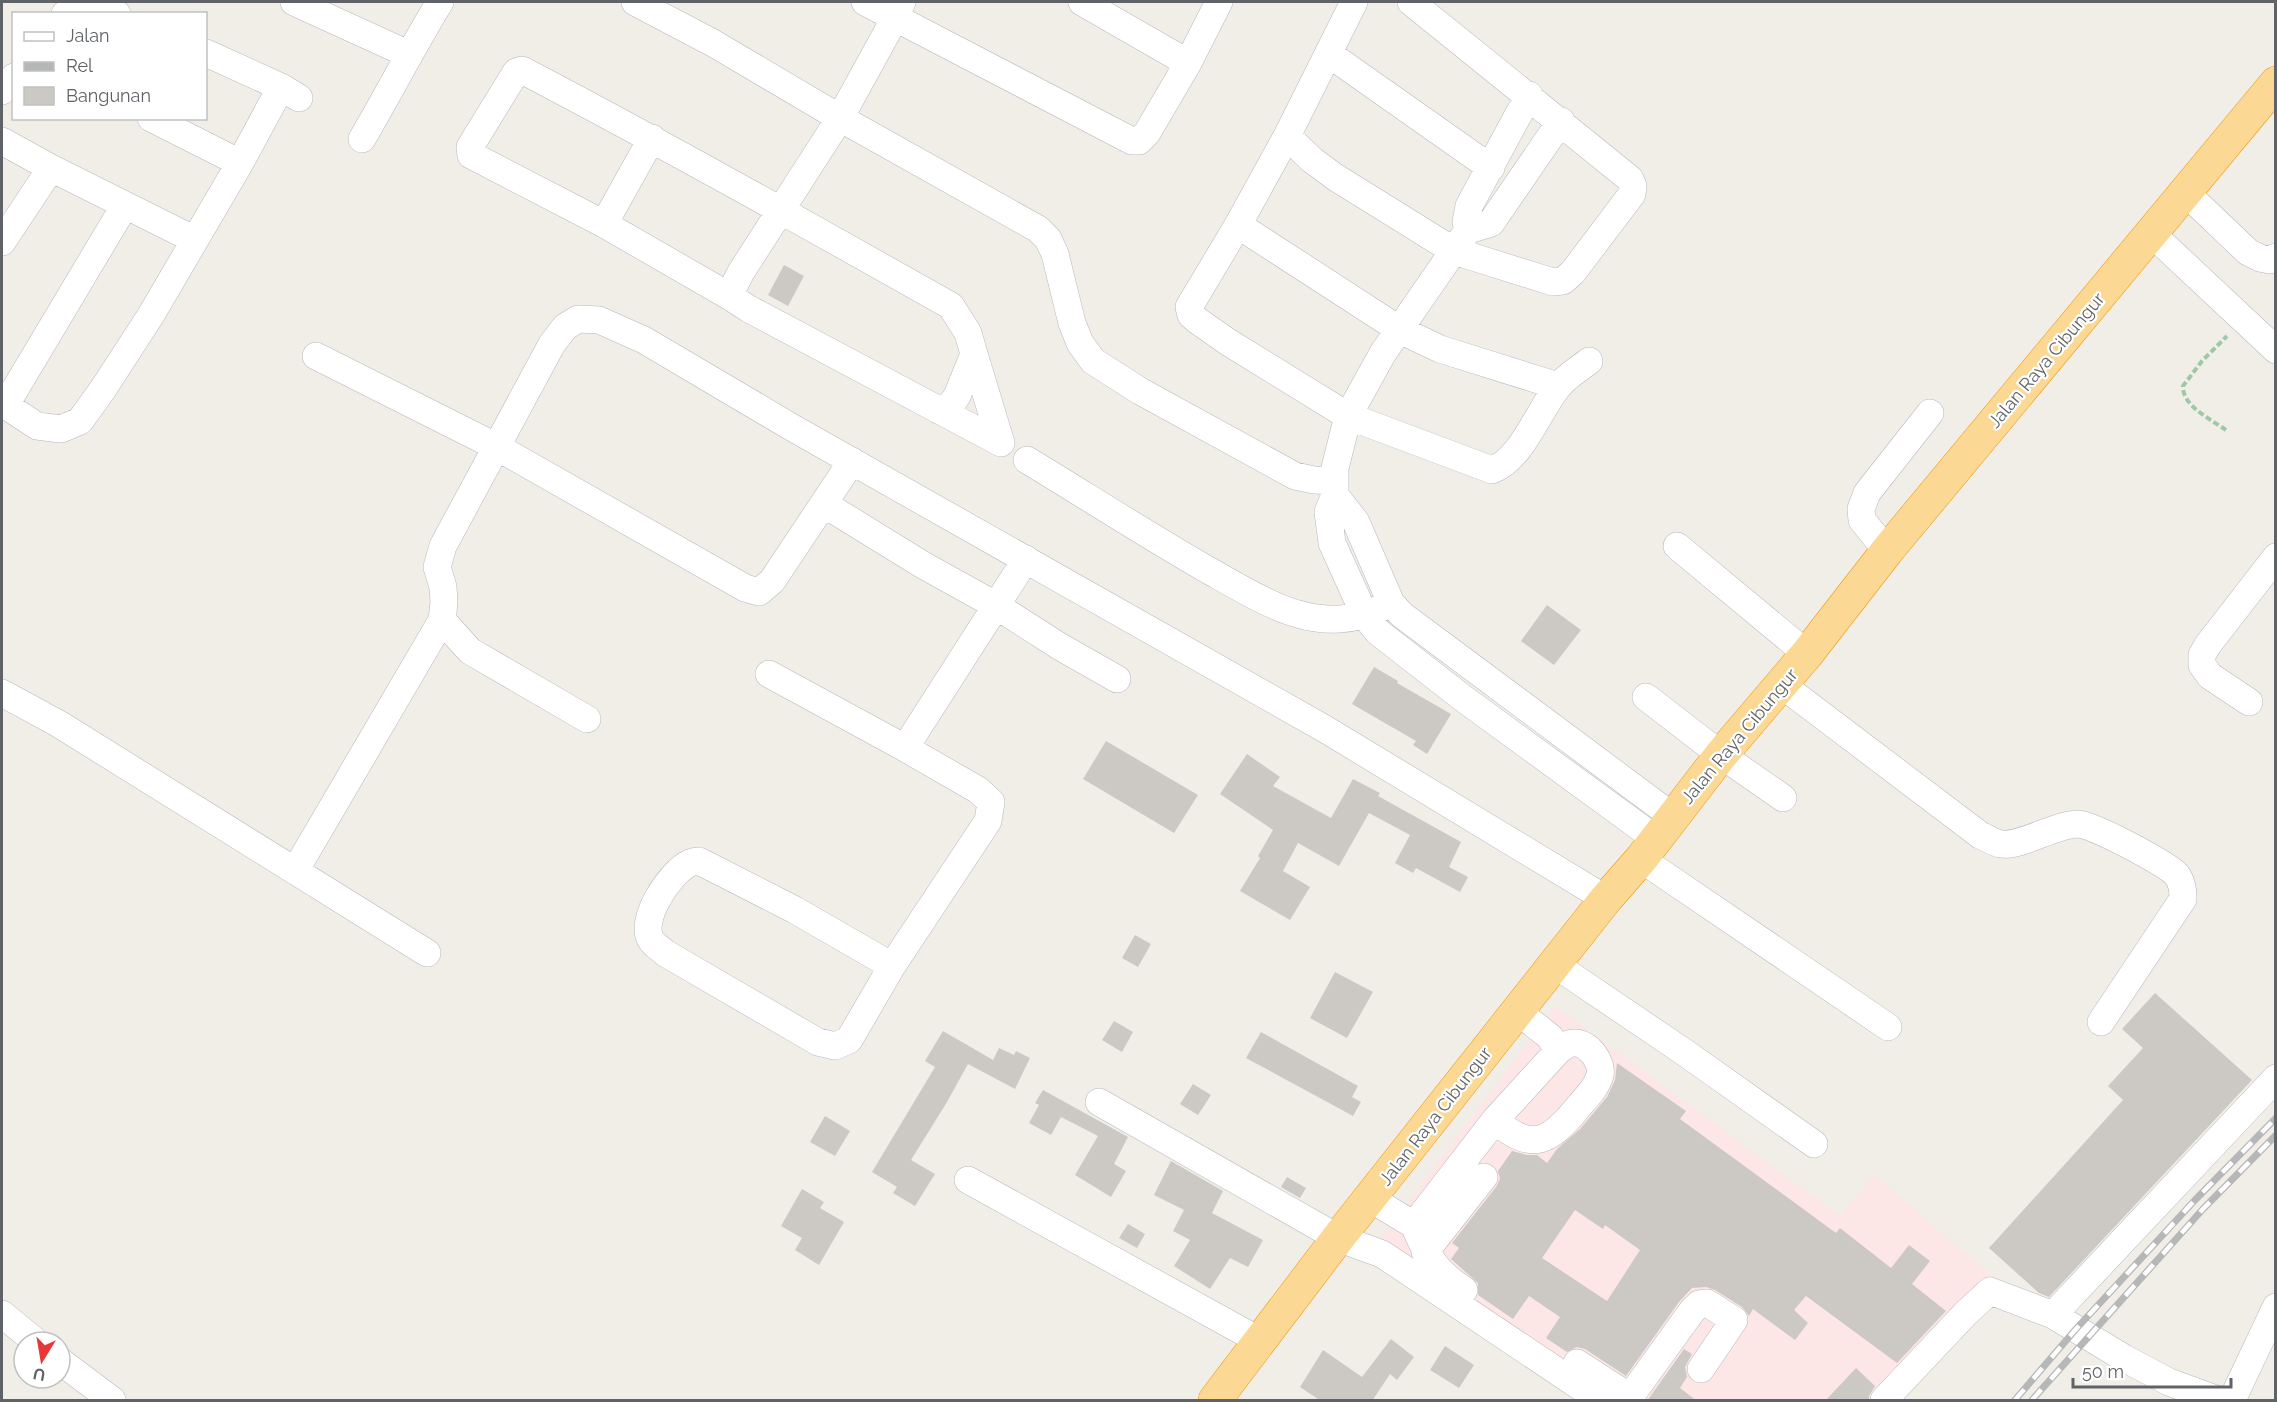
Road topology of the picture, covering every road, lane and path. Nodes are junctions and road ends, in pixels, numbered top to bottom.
1 (294, 2) edge
2 (440, 2) edge
3 (635, 2) edge
4 (865, 2) edge
5 (1082, 2) edge
6 (1219, 2) edge
7 (1354, 2) edge
8 (1411, 2) edge
9 (899, 10) edge
10 (69, 12) edge
11 (112, 12) edge
12 (207, 53) edge
13 (408, 54) junction
14 (1329, 54) junction
15 (1188, 63) junction
16 (12, 79) edge
17 (2276, 83) edge
18 (2, 91) edge
19 (1529, 96) junction
20 (840, 118) junction
21 (155, 120) edge
22 (1561, 121) junction
23 (1287, 136) junction
24 (652, 138) junction
25 (362, 139) dead end
26 (2, 141) edge
27 (240, 163) junction
28 (51, 168) junction
29 (1491, 168) junction
30 (2184, 191) junction
31 (124, 206) junction
32 (781, 213) junction
33 (604, 224) junction
34 (1239, 225) junction
35 (2151, 233) junction
36 (2, 239) edge
37 (194, 239) junction
38 (1461, 240) junction
39 (2276, 257) edge
40 (729, 296) junction
41 (2244, 319) junction
42 (1400, 330) junction
43 (2276, 350) edge
44 (974, 354) junction
45 (316, 356) dead end
46 (1589, 361) dead end
47 (1558, 386) junction
48 (3, 405) edge
49 (939, 410) junction
50 (1930, 413) dead end
51 (1348, 416) junction
52 (2226, 430) dead end
53 (497, 447) junction
54 (1027, 460) dead end
55 (852, 461) junction
56 (1335, 488) junction
57 (824, 504) junction
58 (1677, 546) dead end
59 (1887, 551) junction
60 (2276, 557) edge
61 (1026, 559) junction
62 (1391, 603) junction
63 (995, 605) junction
64 (1365, 616) junction
65 (442, 620) junction
66 (1808, 654) junction
67 (769, 674) dead end
68 (1117, 679) dead end
69 (1782, 685) junction
70 (1501, 689) junction
71 (2, 693) edge
72 (1646, 697) dead end
73 (2249, 702) dead end
74 (1483, 711) junction
75 (587, 719) dead end
76 (905, 748) junction
77 (1721, 755) junction
78 (1783, 798) dead end
79 (1656, 838) junction
80 (295, 871) junction
81 (1606, 899) junction
82 (427, 953) dead end
83 (1554, 964) junction
84 (892, 966) junction
85 (1517, 1011) junction
86 (2101, 1022) dead end
87 (1888, 1027) dead end
88 (1558, 1051) junction
89 (2276, 1078) edge
90 (1099, 1102) dead end
91 (1496, 1120) junction
92 (1814, 1144) dead end
93 (1484, 1177) dead end
94 (968, 1180) dead end
95 (1371, 1199) junction
96 (1414, 1225) junction
97 (1338, 1238) junction
98 (1425, 1252) junction
99 (2276, 1307) edge
100 (2, 1314) edge
101 (2053, 1315) junction
102 (21, 1330) edge
103 (1260, 1341) junction
104 (72, 1370) edge
105 (1701, 1370) dead end
106 (1596, 1400) edge
107 (112, 1401) edge
108 (1215, 1401) edge
109 (1884, 1401) edge
110 (2218, 1401) edge
111 (2232, 1401) edge

1 - 13 street
2 - 13 street
3 - 20 street
4 - 9 street
5 - 15 street
6 - 15 street
7 - 14 street
8 - 19 street
9 - 15 street
9 - 20 street
10 - 11 street
12 - 27 street
13 - 25 street
14 - 23 street
14 - 29 street
16 - 18 street
17 - 30 highway, Jalan Raya Cibungur
19 - 22 street
19 - 29 street
20 - 32 street
20 - 56 street
21 - 27 street
22 - 38 street
22 - 38 street
23 - 34 street
23 - 38 street
24 - 32 street
24 - 33 street
24 - 33 street
26 - 28 street
27 - 37 street
28 - 31 street
28 - 36 street
29 - 38 street
30 - 35 highway, Jalan Raya Cibungur
30 - 39 street
31 - 37 street
31 - 48 street
32 - 40 street
32 - 44 street
33 - 40 street
34 - 42 street
34 - 51 street
35 - 41 street
35 - 59 highway, Jalan Raya Cibungur
37 - 48 street
38 - 42 street
40 - 49 street
41 - 43 street
41 - 52 path
42 - 47 street
42 - 51 street
44 - 49 street
44 - 49 street
45 - 53 street
46 - 47 street
47 - 51 street
50 - 59 street
51 - 56 street
53 - 55 street
53 - 57 street
53 - 65 street
54 - 64 street
55 - 57 street
55 - 61 street
56 - 62 street
56 - 64 street
57 - 63 street
58 - 66 street
59 - 66 highway, Jalan Raya Cibungur
60 - 73 street
61 - 63 street
61 - 81 street
62 - 64 street
62 - 70 street
63 - 68 street
63 - 76 street
64 - 74 street
65 - 75 street
65 - 80 street
66 - 69 highway, Jalan Raya Cibungur
67 - 76 street
69 - 77 highway, Jalan Raya Cibungur
69 - 86 street
70 - 74 street
70 - 79 street
71 - 80 street
72 - 77 street
74 - 79 street
76 - 84 street
77 - 78 street
77 - 79 highway, Jalan Raya Cibungur
79 - 81 highway, Jalan Raya Cibungur
79 - 87 street
80 - 82 street
81 - 83 highway, Jalan Raya Cibungur
83 - 85 highway, Jalan Raya Cibungur
83 - 92 street
84 - 84 street
85 - 88 street
85 - 95 highway, Jalan Raya Cibungur
88 - 91 street
88 - 91 street
89 - 101 street
90 - 97 street
91 - 96 street
93 - 98 street
94 - 103 street
95 - 96 street
95 - 97 highway, Jalan Raya Cibungur
96 - 98 street
97 - 103 highway, Jalan Raya Cibungur
97 - 106 street
98 - 105 street
99 - 111 street
100 - 102 street
101 - 109 street
101 - 110 street
103 - 108 highway, Jalan Raya Cibungur
104 - 107 street

